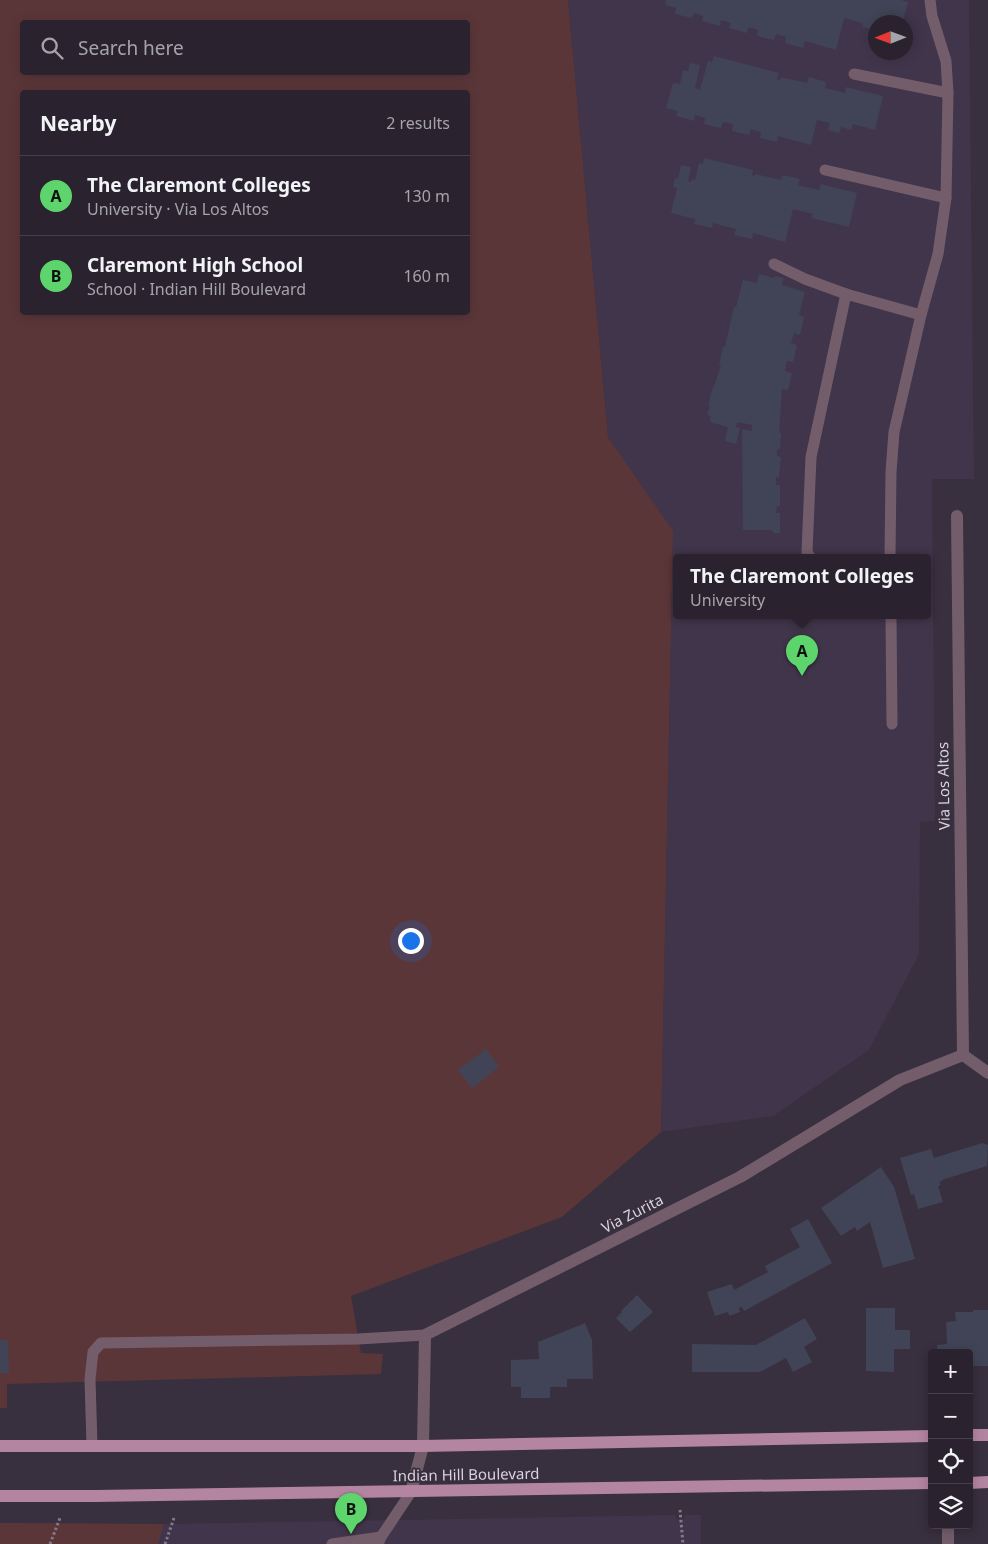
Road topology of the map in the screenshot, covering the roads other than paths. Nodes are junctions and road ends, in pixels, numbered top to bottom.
1 (930, 0) edge
2 (854, 74) dead end
3 (948, 93) junction
4 (825, 170) dead end
5 (946, 198) junction
6 (774, 264) dead end
7 (846, 294) junction
8 (921, 315) junction
9 (957, 516) dead end
10 (808, 554) edge
11 (890, 554) edge
12 (891, 619) edge
13 (892, 724) dead end
14 (962, 1055) junction
15 (988, 1073) edge
16 (425, 1334) junction
17 (973, 1435) edge
18 (988, 1435) edge
19 (928, 1436) edge
20 (0, 1446) edge
21 (92, 1446) junction
22 (423, 1446) junction
23 (988, 1482) edge
24 (928, 1483) edge
25 (973, 1483) edge
26 (411, 1492) junction
27 (0, 1496) edge
28 (948, 1529) edge
29 (380, 1541) edge
30 (332, 1544) edge
31 (948, 1544) edge

1 - 3 lane
2 - 3 lane
3 - 5 lane
4 - 5 lane
5 - 8 lane
6 - 7 lane
7 - 8 lane
7 - 10 lane
8 - 11 lane
9 - 14 street, Via Los Altos
12 - 13 lane
14 - 15 street
14 - 16 street, Via Zurita
16 - 21 lane
16 - 22 street
17 - 18 main road
19 - 22 main road, Indian Hill Boulevard
20 - 21 main road, Indian Hill Boulevard
21 - 22 main road, Indian Hill Boulevard
22 - 26 street
23 - 25 main road
24 - 26 main road, Indian Hill Boulevard
26 - 27 main road, Indian Hill Boulevard
26 - 29 lane
28 - 31 street
29 - 30 lane

